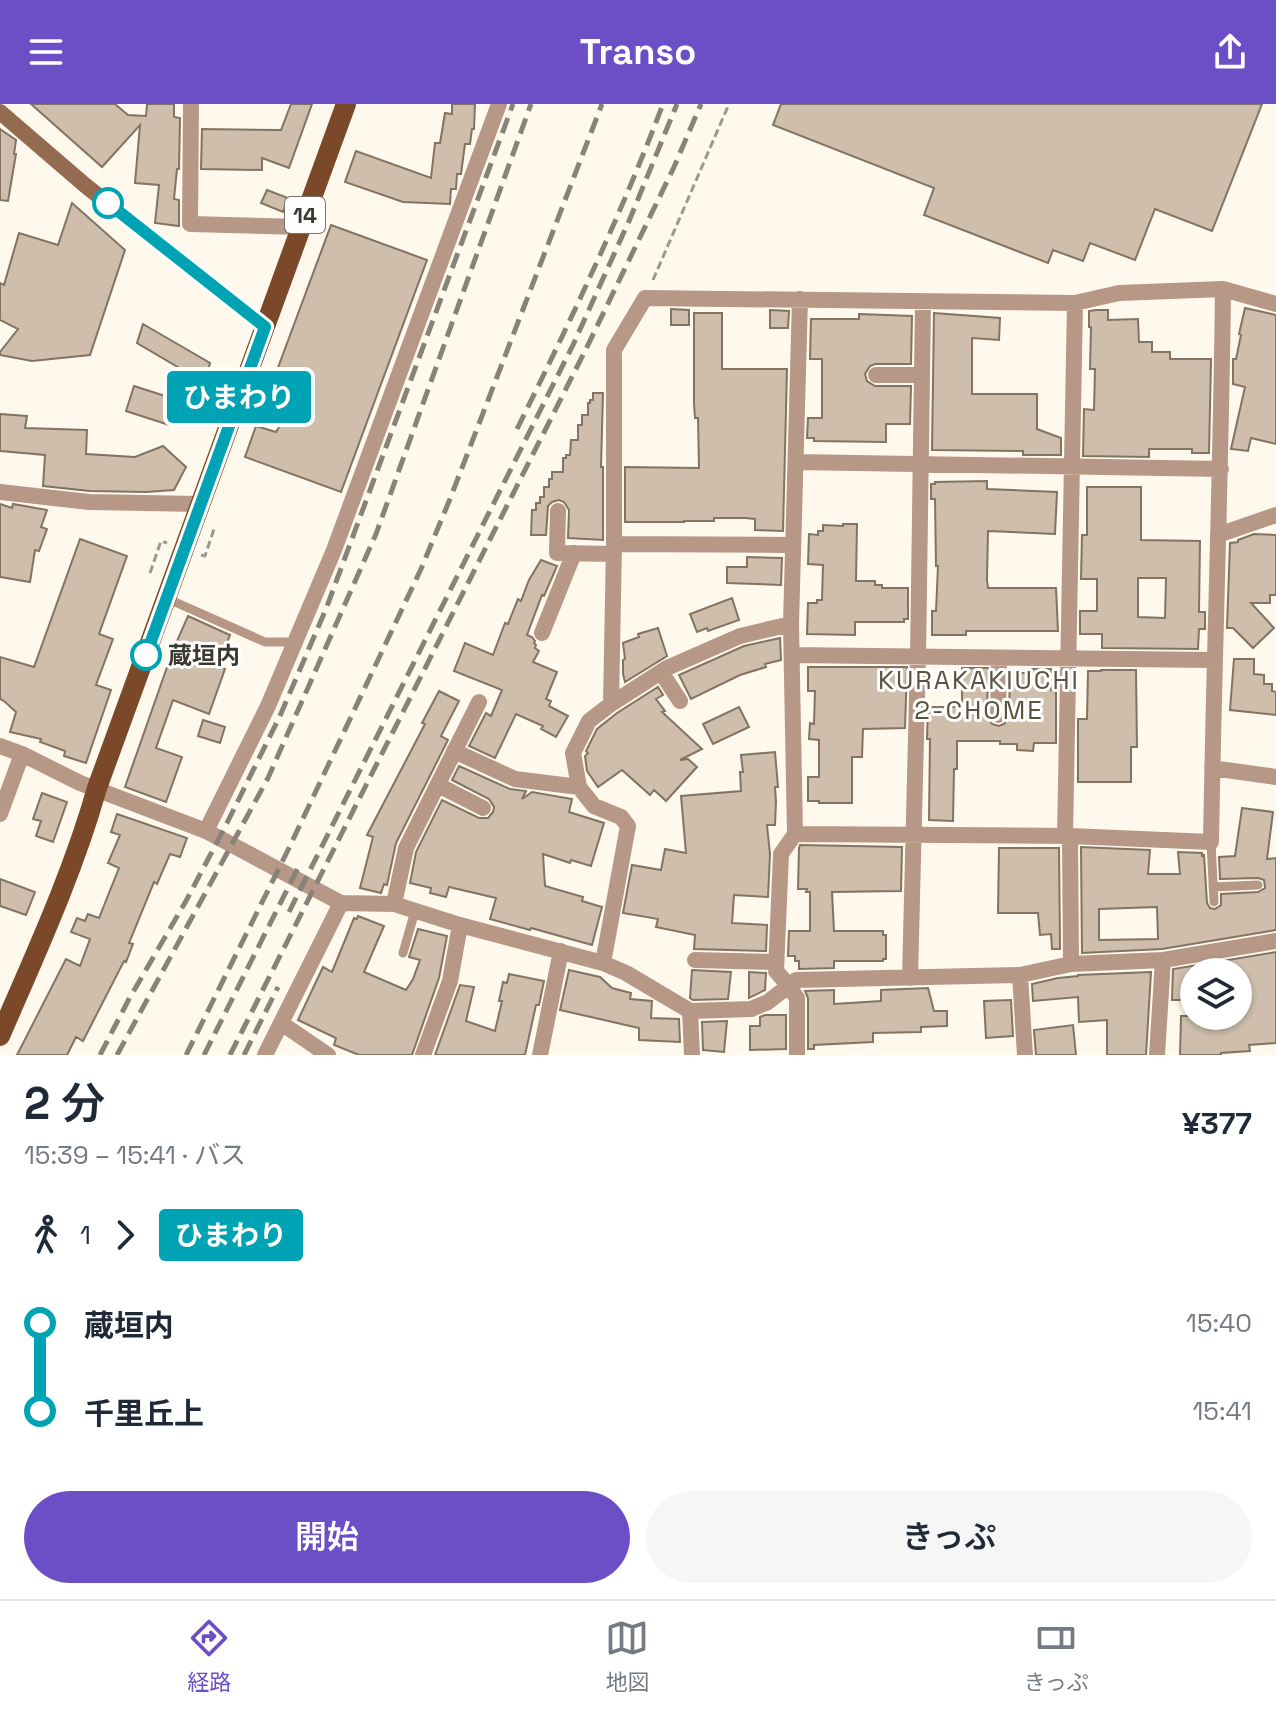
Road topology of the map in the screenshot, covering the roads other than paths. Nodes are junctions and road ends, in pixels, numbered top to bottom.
1 (191, 104) edge
2 (346, 104) edge
3 (499, 104) edge
4 (0, 112) edge
5 (301, 227) junction
6 (1223, 289) junction
7 (800, 299) junction
8 (923, 303) junction
9 (1075, 303) junction
10 (1276, 304) edge
11 (265, 327) junction
12 (876, 375) dead end
13 (922, 375) junction
14 (796, 462) junction
15 (921, 465) junction
16 (1071, 467) junction
17 (1221, 469) junction
18 (0, 492) edge
19 (200, 504) junction
20 (558, 511) dead end
21 (1276, 515) edge
22 (1218, 535) junction
23 (793, 545) junction
24 (614, 549) junction
25 (574, 553) junction
26 (166, 598) junction
27 (791, 624) junction
28 (542, 633) dead end
29 (295, 642) junction
30 (792, 655) junction
31 (918, 657) junction
32 (999, 658) junction
33 (1067, 659) junction
34 (1213, 660) junction
35 (661, 672) junction
36 (680, 701) dead end
37 (479, 702) dead end
38 (611, 704) junction
39 (998, 715) dead end
40 (0, 746) edge
41 (454, 751) junction
42 (22, 754) junction
43 (1212, 768) junction
44 (1276, 777) edge
45 (438, 785) junction
46 (579, 787) junction
47 (97, 788) junction
48 (483, 808) dead end
49 (0, 814) edge
50 (206, 831) junction
51 (795, 834) junction
52 (914, 834) junction
53 (1067, 836) junction
54 (1211, 842) junction
55 (1258, 885) dead end
56 (1213, 887) junction
57 (1214, 902) dead end
58 (341, 903) junction
59 (394, 904) junction
60 (415, 911) junction
61 (460, 925) junction
62 (1276, 941) edge
63 (561, 951) junction
64 (403, 953) dead end
65 (695, 960) dead end
66 (1163, 960) junction
67 (776, 962) junction
68 (603, 963) junction
69 (1071, 964) junction
70 (1020, 975) junction
71 (910, 978) junction
72 (788, 985) junction
73 (690, 1011) junction
74 (281, 1023) junction
75 (0, 1036) edge
76 (265, 1055) edge
77 (328, 1055) edge
78 (423, 1055) edge
79 (540, 1055) edge
80 (692, 1055) edge
81 (797, 1055) edge
82 (1025, 1055) edge
83 (1157, 1055) edge

1 - 5 street
2 - 5 main road, 14
3 - 29 street
4 - 11 street
5 - 11 main road, 14
6 - 9 street
6 - 10 street
6 - 17 street
7 - 8 street
7 - 14 street
7 - 24 street
8 - 9 street
8 - 13 street
9 - 16 street
11 - 19 main road, 14
12 - 13 street
13 - 15 street
14 - 15 street
14 - 23 street
15 - 16 street
15 - 31 street
16 - 17 street
16 - 33 street
17 - 22 street
18 - 19 street
19 - 26 main road, 14
20 - 25 street
21 - 22 street
22 - 34 street
23 - 24 street
23 - 27 street
24 - 25 street
24 - 38 street
25 - 28 street
26 - 29 lane
26 - 47 main road, 14
27 - 30 street
27 - 35 street
29 - 50 street
30 - 31 street
30 - 51 street
31 - 32 street
31 - 52 street
32 - 33 street
32 - 39 street
33 - 34 street
33 - 53 street
34 - 43 street
35 - 36 street
35 - 38 street
37 - 41 street
38 - 46 street
40 - 42 street
41 - 45 street
41 - 46 street
42 - 47 street
42 - 49 street
43 - 44 street
43 - 54 street
45 - 48 street
45 - 59 street
46 - 68 street
47 - 50 street
47 - 75 main road, 14
50 - 58 street
51 - 52 street
51 - 67 street
52 - 53 street
52 - 71 street
53 - 54 street
53 - 69 street
54 - 56 lane
55 - 56 lane
56 - 57 lane
58 - 59 street
58 - 74 street
59 - 60 street
60 - 61 street
60 - 64 lane
61 - 63 street
61 - 78 street
62 - 66 street
63 - 68 street
63 - 79 street
65 - 67 street
66 - 69 street
66 - 83 street
67 - 72 street
68 - 73 street
69 - 70 street
70 - 71 street
70 - 82 street
71 - 72 street
72 - 73 street
72 - 81 street
73 - 80 street
74 - 76 street
74 - 77 street

